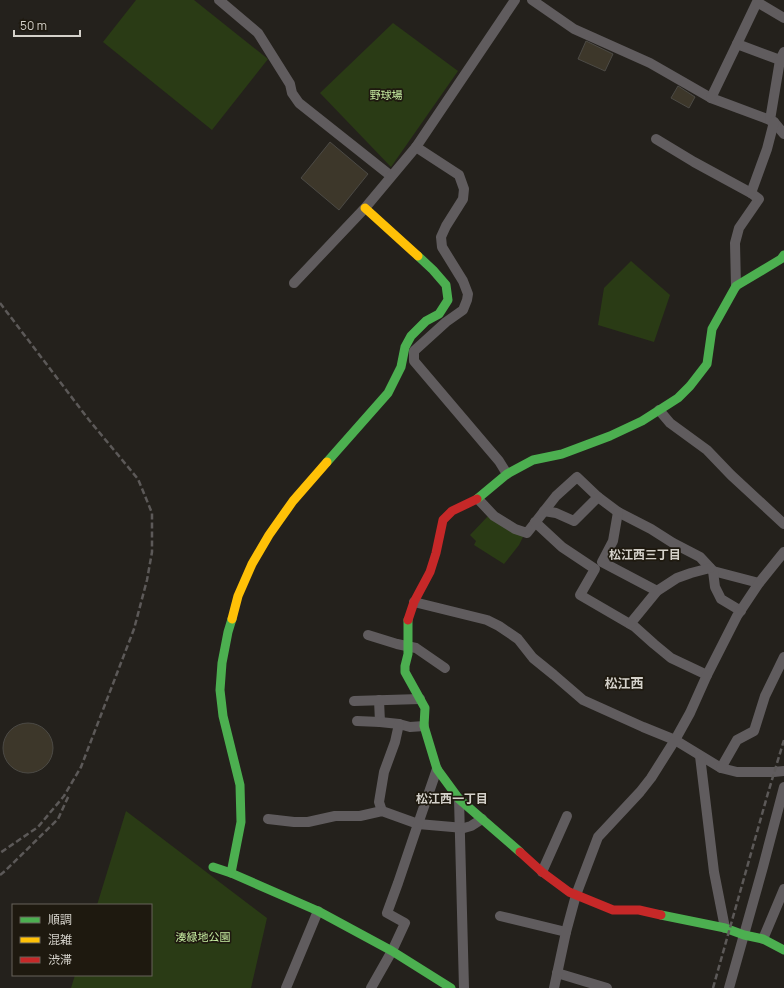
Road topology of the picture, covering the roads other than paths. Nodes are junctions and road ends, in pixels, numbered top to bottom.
1 (219, 0) edge
2 (515, 0) edge
3 (532, 0) edge
4 (758, 1) edge
5 (784, 18) edge
6 (737, 44) junction
7 (782, 56) edge
8 (711, 98) junction
9 (772, 121) junction
10 (784, 134) edge
11 (656, 139) dead end
12 (416, 147) junction
13 (391, 176) junction
14 (751, 193) junction
15 (364, 208) junction
16 (783, 259) edge
17 (294, 283) dead end
18 (736, 286) junction
19 (442, 318) junction
20 (659, 410) junction
21 (508, 474) junction
22 (598, 496) junction
23 (478, 499) junction
24 (544, 511) junction
25 (618, 512) junction
26 (535, 522) junction
27 (784, 524) edge
28 (782, 556) edge
29 (711, 569) junction
30 (759, 583) junction
31 (657, 591) junction
32 (414, 602) junction
33 (741, 611) junction
34 (630, 624) junction
35 (368, 635) dead end
36 (408, 646) junction
37 (784, 658) edge
38 (445, 668) dead end
39 (707, 675) junction
40 (420, 699) junction
41 (379, 700) junction
42 (354, 701) dead end
43 (357, 721) dead end
44 (380, 722) junction
45 (399, 724) junction
46 (424, 726) junction
47 (675, 740) junction
48 (700, 756) junction
49 (720, 768) junction
50 (437, 769) junction
51 (784, 771) edge
52 (784, 787) edge
53 (459, 799) junction
54 (382, 811) junction
55 (567, 816) dead end
56 (268, 819) dead end
57 (482, 820) junction
58 (418, 824) junction
59 (460, 827) junction
60 (212, 867) dead end
61 (542, 872) junction
62 (231, 873) junction
63 (784, 889) edge
64 (576, 895) junction
65 (318, 911) junction
66 (500, 916) dead end
67 (725, 928) junction
68 (566, 932) junction
69 (744, 935) junction
70 (763, 939) junction
71 (784, 950) edge
72 (392, 951) junction
73 (557, 973) junction
74 (286, 988) edge
75 (371, 988) edge
76 (451, 988) edge
77 (464, 988) edge
78 (554, 988) edge
79 (607, 988) edge
80 (729, 988) edge

1 - 13 street
2 - 12 street
3 - 8 street
4 - 5 street
4 - 6 street
6 - 7 street
6 - 8 street
7 - 9 street
8 - 9 street
9 - 10 street
9 - 14 street
11 - 14 street
12 - 13 street
12 - 19 street
13 - 15 street
14 - 18 street
15 - 17 street
15 - 19 street
16 - 18 street
18 - 20 street
19 - 21 street
19 - 62 street
20 - 21 street
20 - 27 street
21 - 23 street
22 - 24 street
22 - 24 street
22 - 25 street
23 - 26 street
23 - 32 street
24 - 26 street
25 - 29 street
25 - 31 street
26 - 34 street
28 - 30 street
29 - 30 street
29 - 31 street
29 - 33 street
30 - 33 street
31 - 34 street
32 - 36 street
32 - 47 street
33 - 39 street
34 - 39 street
35 - 36 street
36 - 38 street
36 - 40 street
37 - 49 street
39 - 47 street
40 - 41 street
40 - 46 street
41 - 42 street
41 - 44 street
43 - 44 street
44 - 45 street
45 - 46 street
45 - 54 street
46 - 50 street
47 - 48 street
47 - 64 street
48 - 49 street
48 - 67 street
49 - 51 street
50 - 53 street
50 - 58 street
52 - 69 street
53 - 57 street
53 - 59 street
54 - 56 street
54 - 58 street
55 - 61 street
57 - 59 street
57 - 61 street
58 - 59 street
58 - 72 street
59 - 77 street
60 - 62 street
61 - 64 street
62 - 65 street
63 - 70 street
64 - 67 street
64 - 68 street
65 - 72 street
65 - 74 street
66 - 68 street
67 - 69 street
68 - 73 street
69 - 70 street
69 - 80 street
70 - 71 street
72 - 75 street
72 - 76 street
73 - 78 street
73 - 79 street

